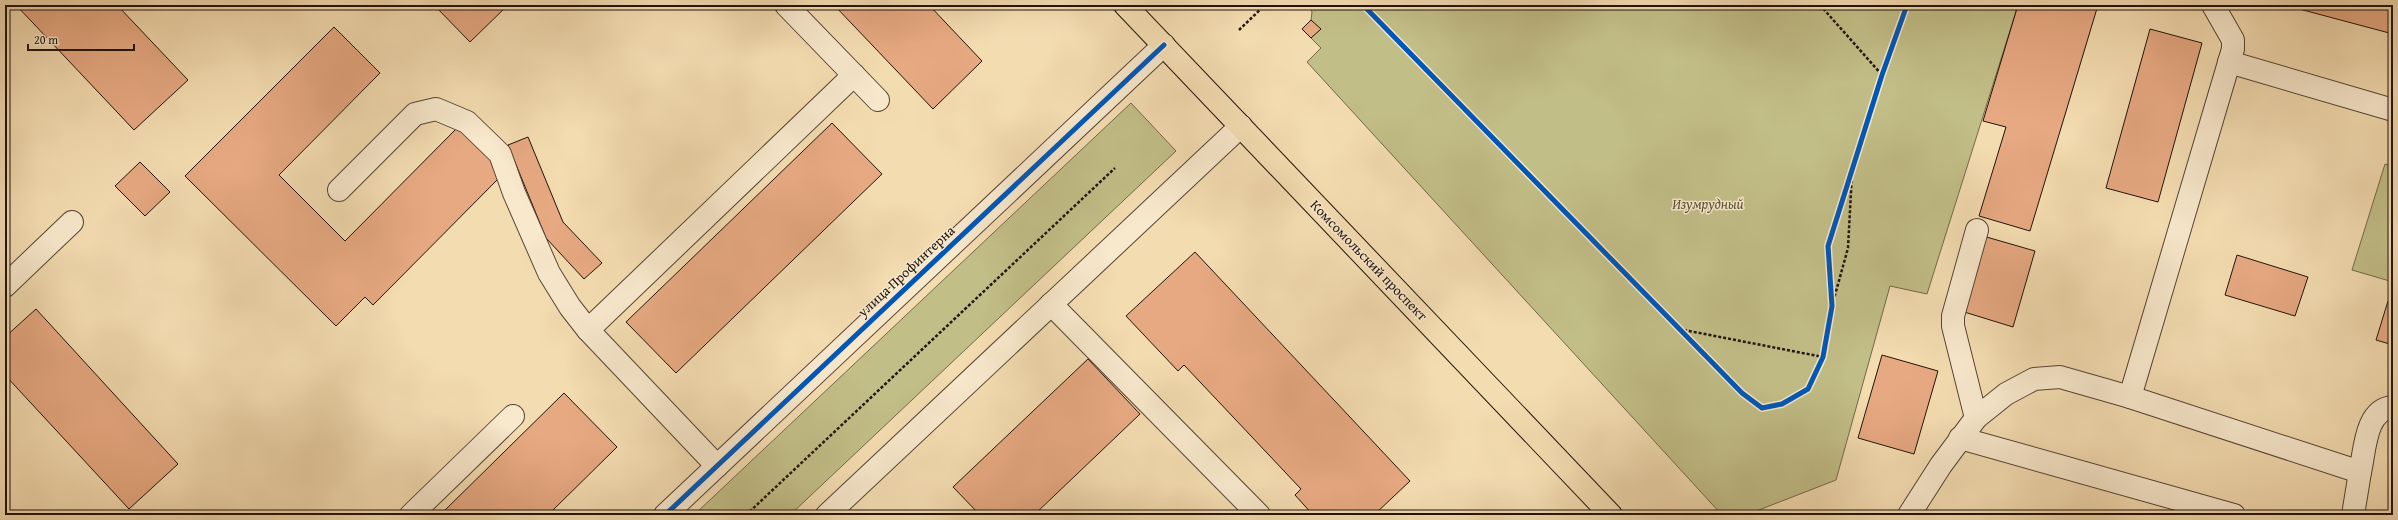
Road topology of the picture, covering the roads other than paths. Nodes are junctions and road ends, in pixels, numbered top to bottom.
1 (786, 5) edge
2 (1125, 5) edge
3 (2213, 5) edge
4 (1164, 45) junction
5 (2229, 62) junction
6 (854, 75) junction
7 (878, 100) dead end
8 (2393, 110) edge
9 (1241, 126) junction
10 (339, 190) dead end
11 (72, 222) dead end
12 (1977, 230) dead end
13 (5, 286) edge
14 (1051, 304) junction
15 (588, 330) junction
16 (2130, 397) junction
17 (2393, 407) edge
18 (513, 416) dead end
19 (1976, 418) junction
20 (1960, 438) junction
21 (717, 466) junction
22 (2360, 472) junction
23 (411, 515) edge
24 (665, 515) edge
25 (827, 515) edge
26 (1259, 515) edge
27 (1612, 515) edge
28 (1909, 515) edge
29 (2234, 515) edge
30 (2353, 515) edge

1 - 6 street
2 - 4 main road, Комсомольский проспект
3 - 5 street
4 - 9 main road, Комсомольский проспект
4 - 21 street, улица Профинтерна
5 - 8 street
5 - 16 street
6 - 7 street
6 - 15 street
9 - 14 street
9 - 27 main road, Комсомольский проспект
10 - 15 street
11 - 13 street
12 - 19 street
14 - 25 street
14 - 26 street
15 - 21 street
16 - 19 street
16 - 22 street
17 - 22 street
18 - 23 street
19 - 20 street
20 - 28 street
20 - 29 street
21 - 24 street, улица Профинтерна
22 - 30 street

